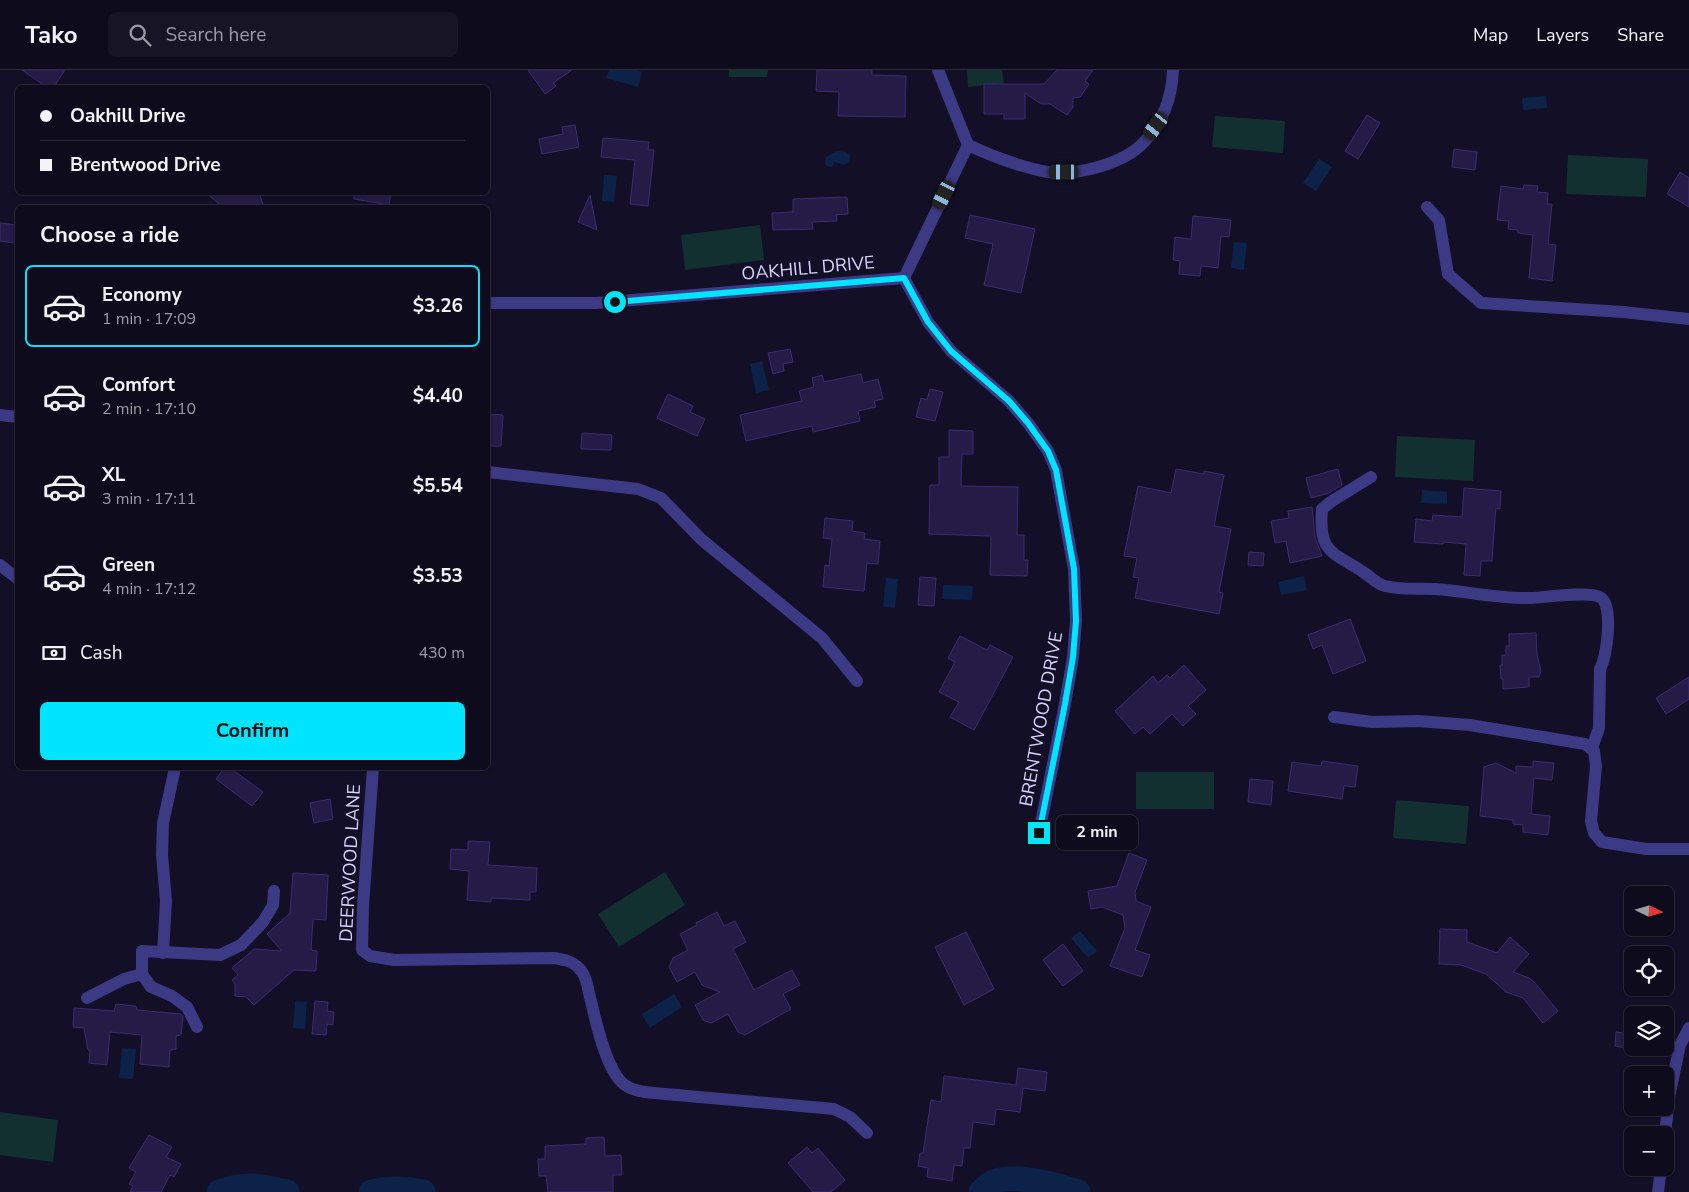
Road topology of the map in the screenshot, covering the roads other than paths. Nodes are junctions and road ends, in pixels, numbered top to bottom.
1 (938, 70) edge
2 (1173, 70) edge
3 (968, 145) junction
4 (1428, 207) dead end
5 (904, 278) junction
6 (490, 303) edge
7 (1689, 319) edge
8 (0, 415) edge
9 (15, 417) edge
10 (490, 472) edge
11 (1371, 477) dead end
12 (0, 565) edge
13 (15, 577) edge
14 (856, 681) dead end
15 (1334, 717) dead end
16 (1590, 748) junction
17 (175, 770) edge
18 (373, 770) edge
19 (1039, 833) dead end
20 (1689, 849) edge
21 (274, 891) dead end
22 (162, 953) junction
23 (142, 974) junction
24 (87, 998) dead end
25 (197, 1028) dead end
26 (1689, 1028) edge
27 (1666, 1126) edge
28 (867, 1133) dead end
29 (1660, 1176) edge
30 (1658, 1192) edge

1 - 3 street
2 - 3 street
3 - 5 street
4 - 7 street
5 - 6 street, OAKHILL DRIVE
5 - 19 street, BRENTWOOD DRIVE
8 - 9 street
10 - 14 street
11 - 16 street
12 - 13 street
15 - 16 street
16 - 20 street
17 - 22 street
18 - 28 street, DEERWOOD LANE
21 - 22 street
22 - 23 street
23 - 24 street
23 - 25 street
26 - 27 street
29 - 30 street

